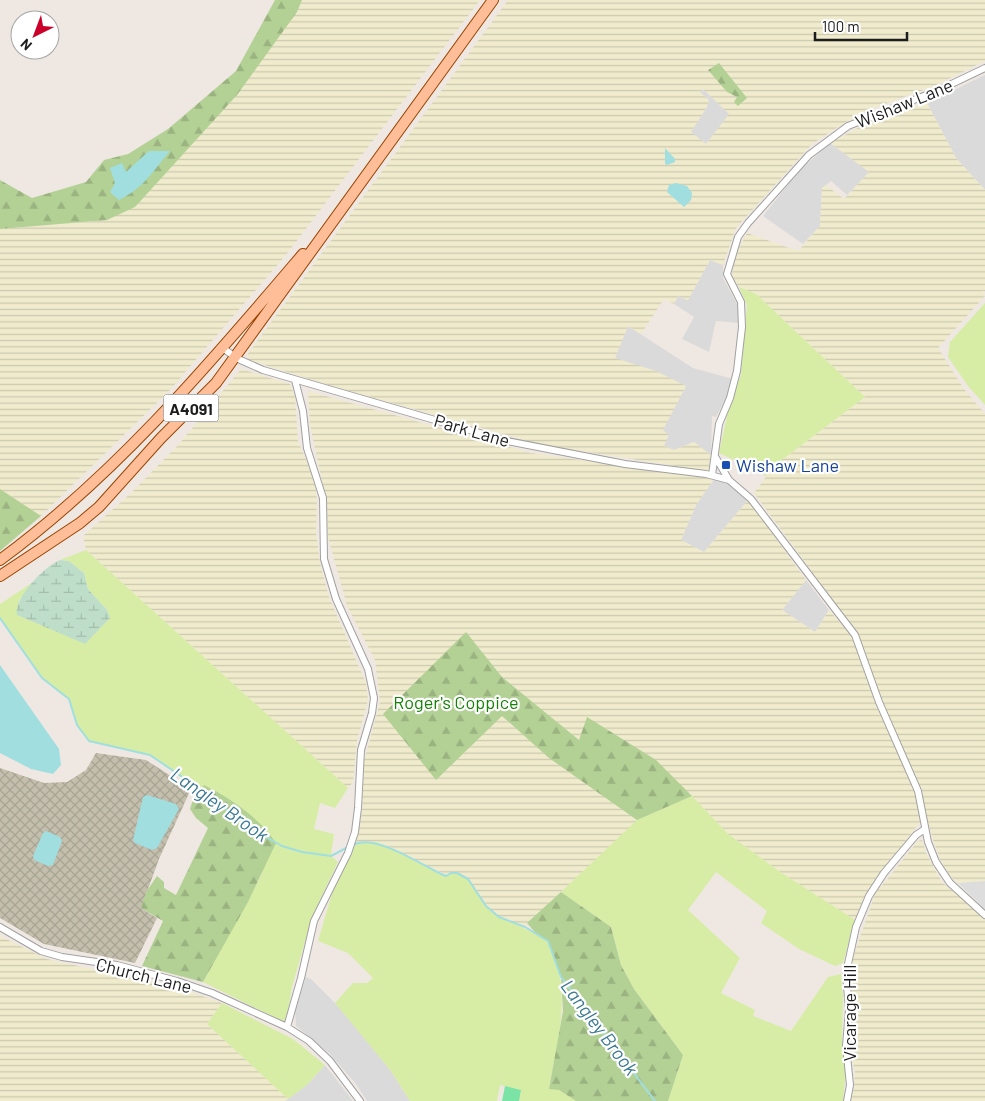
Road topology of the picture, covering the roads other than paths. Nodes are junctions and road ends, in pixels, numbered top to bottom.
1 (494, 0) edge
2 (985, 68) edge
3 (346, 204) junction
4 (223, 348) junction
5 (236, 358) junction
6 (295, 380) junction
7 (716, 457) junction
8 (712, 476) junction
9 (729, 480) junction
10 (0, 560) edge
11 (0, 576) edge
12 (926, 829) junction
13 (985, 915) edge
14 (0, 928) edge
15 (286, 1027) junction
16 (360, 1101) edge
17 (847, 1101) edge

1 - 3 main road, A4091
2 - 7 street, Wishaw Lane
3 - 4 main road, A4091
3 - 5 main road, A4091
4 - 5 street, Park Lane
4 - 10 main road, A4091
5 - 6 street, Park Lane
5 - 11 main road, A4091
6 - 8 street, Park Lane
6 - 15 street
7 - 8 street, Wishaw Lane
7 - 9 street
8 - 9 street, Park Lane
9 - 12 street
12 - 13 street
12 - 17 street, Vicarage Hill
14 - 15 street, Church Lane
15 - 16 street, Church Lane

